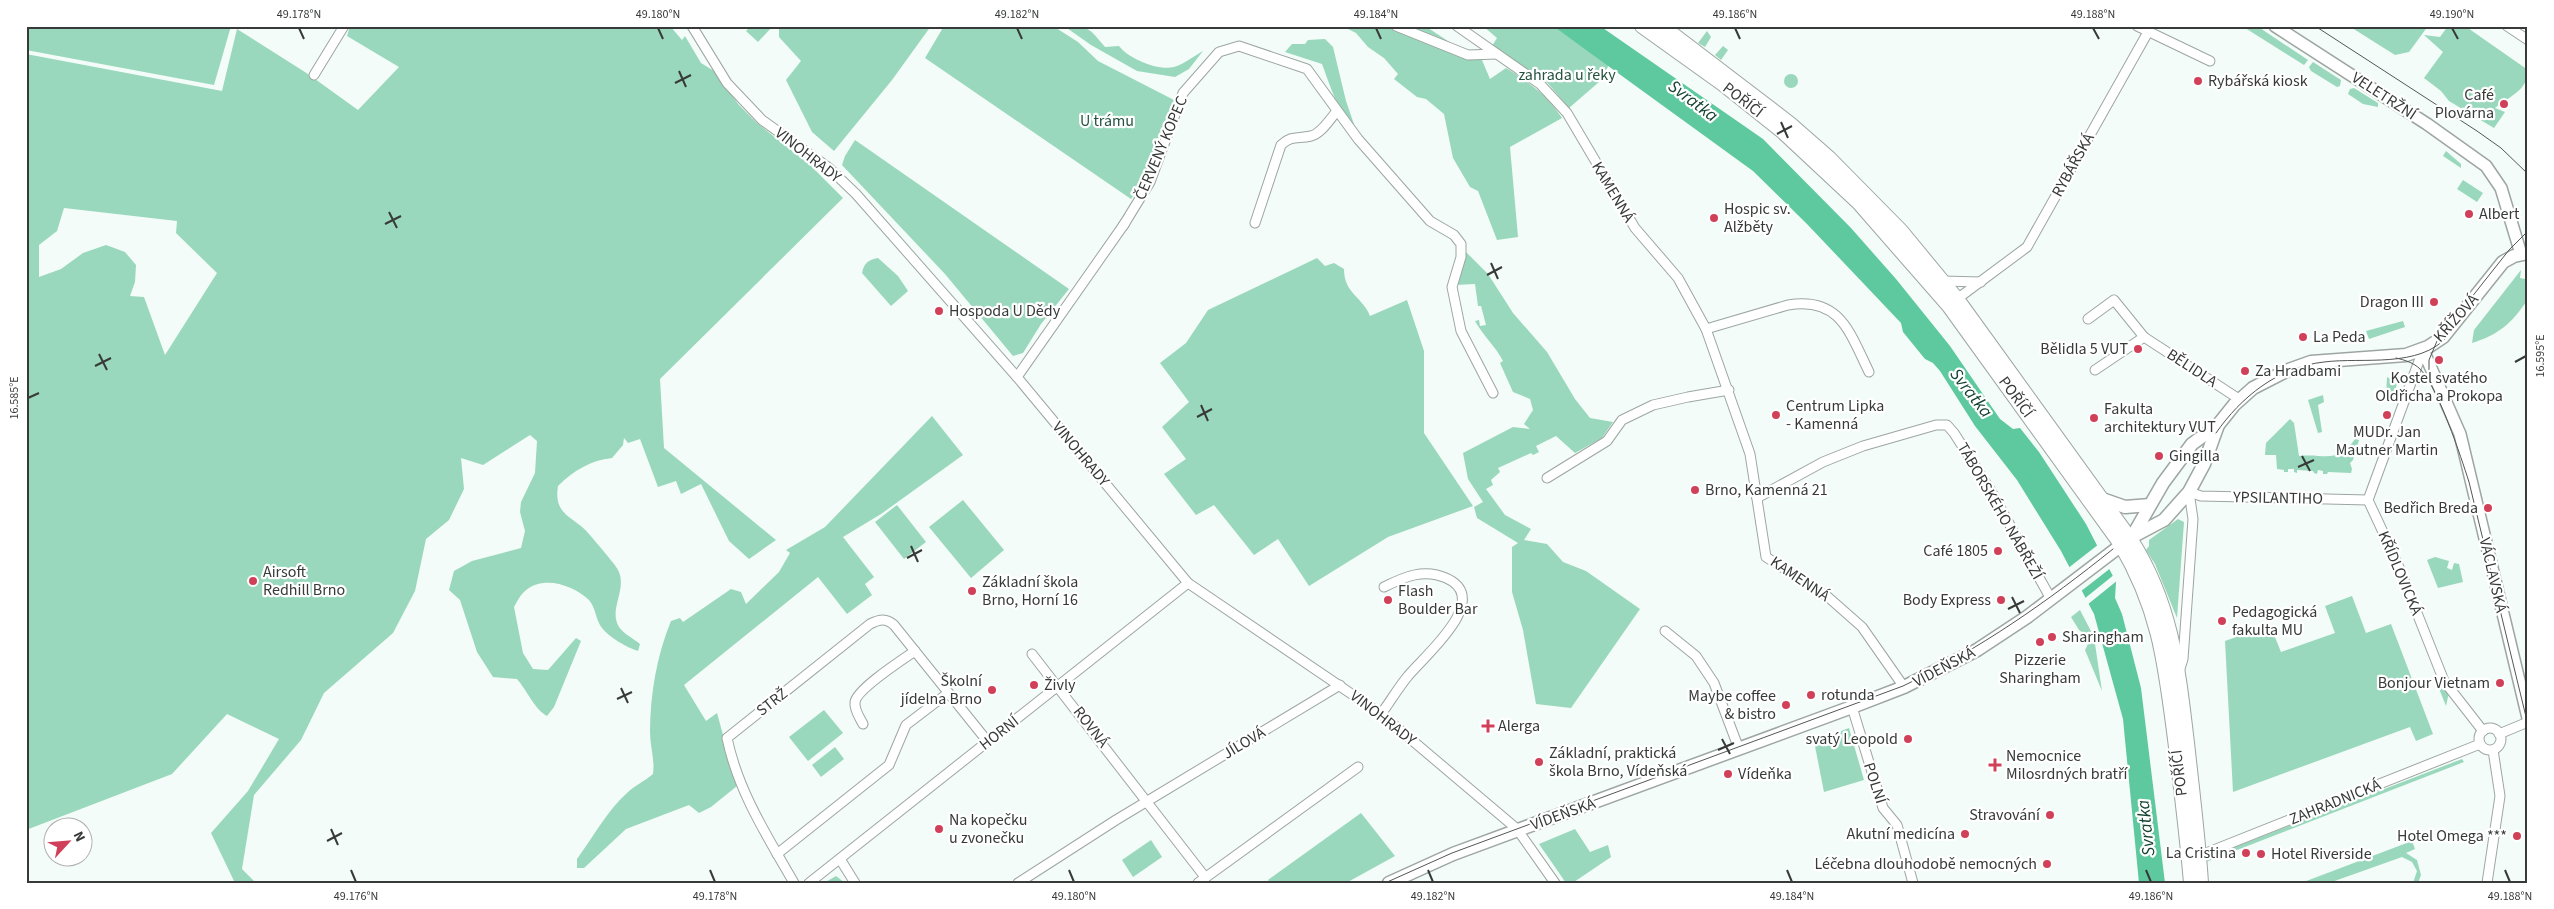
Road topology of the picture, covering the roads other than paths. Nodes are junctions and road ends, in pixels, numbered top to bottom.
1 (344, 26) edge
2 (692, 26) edge
3 (1396, 26) edge
4 (1457, 26) edge
5 (1642, 26) edge
6 (1662, 26) edge
7 (2137, 26) edge
8 (2275, 26) edge
9 (2507, 26) edge
10 (2148, 32) junction
11 (2528, 40) edge
12 (1497, 54) junction
13 (2210, 61) dead end
14 (314, 75) dead end
15 (1337, 111) junction
16 (1255, 223) dead end
17 (2524, 253) edge
18 (1942, 280) junction
19 (1981, 282) junction
20 (1957, 299) junction
21 (2088, 319) dead end
22 (1706, 329) junction
23 (2144, 336) junction
24 (2422, 350) junction
25 (2095, 370) dead end
26 (1869, 372) dead end
27 (1017, 377) junction
28 (1729, 390) junction
29 (1493, 394) dead end
30 (2240, 399) junction
31 (2218, 425) junction
32 (1548, 478) dead end
33 (2189, 492) junction
34 (1757, 498) junction
35 (2105, 500) junction
36 (2368, 500) junction
37 (2150, 505) junction
38 (2127, 540) junction
39 (1188, 584) junction
40 (1384, 587) dead end
41 (2051, 598) junction
42 (1665, 631) dead end
43 (915, 651) junction
44 (1032, 654) dead end
45 (2179, 672) junction
46 (1340, 685) junction
47 (1058, 686) junction
48 (1904, 687) junction
49 (948, 693) junction
50 (1852, 708) junction
51 (1381, 714) junction
52 (2528, 718) edge
53 (2528, 722) edge
54 (863, 724) dead end
55 (2484, 731) junction
56 (2499, 734) junction
57 (988, 742) junction
58 (2480, 744) junction
59 (1739, 749) junction
60 (2493, 750) junction
61 (1358, 767) dead end
62 (1148, 802) junction
63 (1518, 830) junction
64 (777, 854) junction
65 (2194, 858) junction
66 (840, 859) junction
67 (1202, 880) edge
68 (794, 883) edge
69 (809, 883) edge
70 (855, 883) edge
71 (1018, 883) edge
72 (1389, 883) edge
73 (1555, 883) edge
74 (1913, 883) edge
75 (2191, 883) edge
76 (2201, 883) edge
77 (2487, 883) edge

1 - 14 street
2 - 27 street, VINOHRADY
3 - 12 street
4 - 12 street, KAMENNÁ
5 - 38 main road, POŘÍČÍ
6 - 18 main road, POŘÍČÍ
7 - 10 street
8 - 17 street, VELETRŽNÍ
9 - 11 street
10 - 13 street
10 - 19 street, RYBÁŘSKÁ
12 - 22 street, KAMENNÁ
15 - 16 street
15 - 27 street, ČERVENÝ KOPEC
15 - 29 street, ČERVENÝ KOPEC
17 - 24 main road, KŘÍŽOVÁ
18 - 19 street
18 - 20 main road, POŘÍČÍ
19 - 20 street, RYBÁŘSKÁ
20 - 35 main road, POŘÍČÍ
21 - 23 street, BĚLIDLA
22 - 26 street
22 - 28 street, KAMENNÁ
23 - 25 street
23 - 30 street, BĚLIDLA
24 - 30 main road, KŘÍŽOVÁ
24 - 36 street
24 - 52 street, VÁCLAVSKÁ
27 - 39 street, VINOHRADY
28 - 32 street
28 - 34 street, KAMENNÁ
30 - 31 main road, KŘÍŽOVÁ
31 - 33 main road, KŘÍŽOVÁ
31 - 37 main road, KŘÍŽOVÁ
33 - 36 street, YPSILANTIHO
33 - 38 main road, KŘÍŽOVÁ
33 - 45 street, POŘÍČÍ
34 - 41 street, TÁBORSKÉHO NÁBŘEŽÍ
34 - 48 street, KAMENNÁ
35 - 37 main road
35 - 38 main road, POŘÍČÍ
36 - 55 street, KŘÍDLOVICKÁ
37 - 38 main road, KŘÍŽOVÁ
38 - 41 main road, VÍDEŇSKÁ
38 - 45 main road, POŘÍČÍ
38 - 65 main road, POŘÍČÍ
39 - 46 street, VINOHRADY
39 - 47 street, HORNÍ
40 - 51 street
41 - 48 main road, VÍDEŇSKÁ
42 - 59 street
43 - 49 street, STRŽ
43 - 54 street
43 - 64 street, STRŽ
44 - 47 street, ROVNÁ
45 - 65 main road, POŘÍČÍ
46 - 51 street, VINOHRADY
46 - 62 street, JÍLOVÁ
47 - 57 street, HORNÍ
47 - 62 street, ROVNÁ
48 - 50 main road, VÍDEŇSKÁ
49 - 57 street, STRŽ
49 - 64 street
50 - 59 main road, VÍDEŇSKÁ
50 - 74 street, POLNÍ
51 - 63 street, VINOHRADY
53 - 56 street
55 - 56 street
55 - 58 street
56 - 60 street
57 - 66 street, HORNÍ
58 - 60 street
58 - 65 street, ZAHRADNICKÁ
59 - 63 main road, VÍDEŇSKÁ
60 - 77 street
61 - 67 street
62 - 67 street
62 - 71 street, JÍLOVÁ
63 - 72 main road, VÍDEŇSKÁ
63 - 73 street, VINOHRADY
64 - 68 street, STRŽ
65 - 75 main road, POŘÍČÍ
65 - 76 main road, POŘÍČÍ
66 - 69 street, HORNÍ
66 - 70 street

